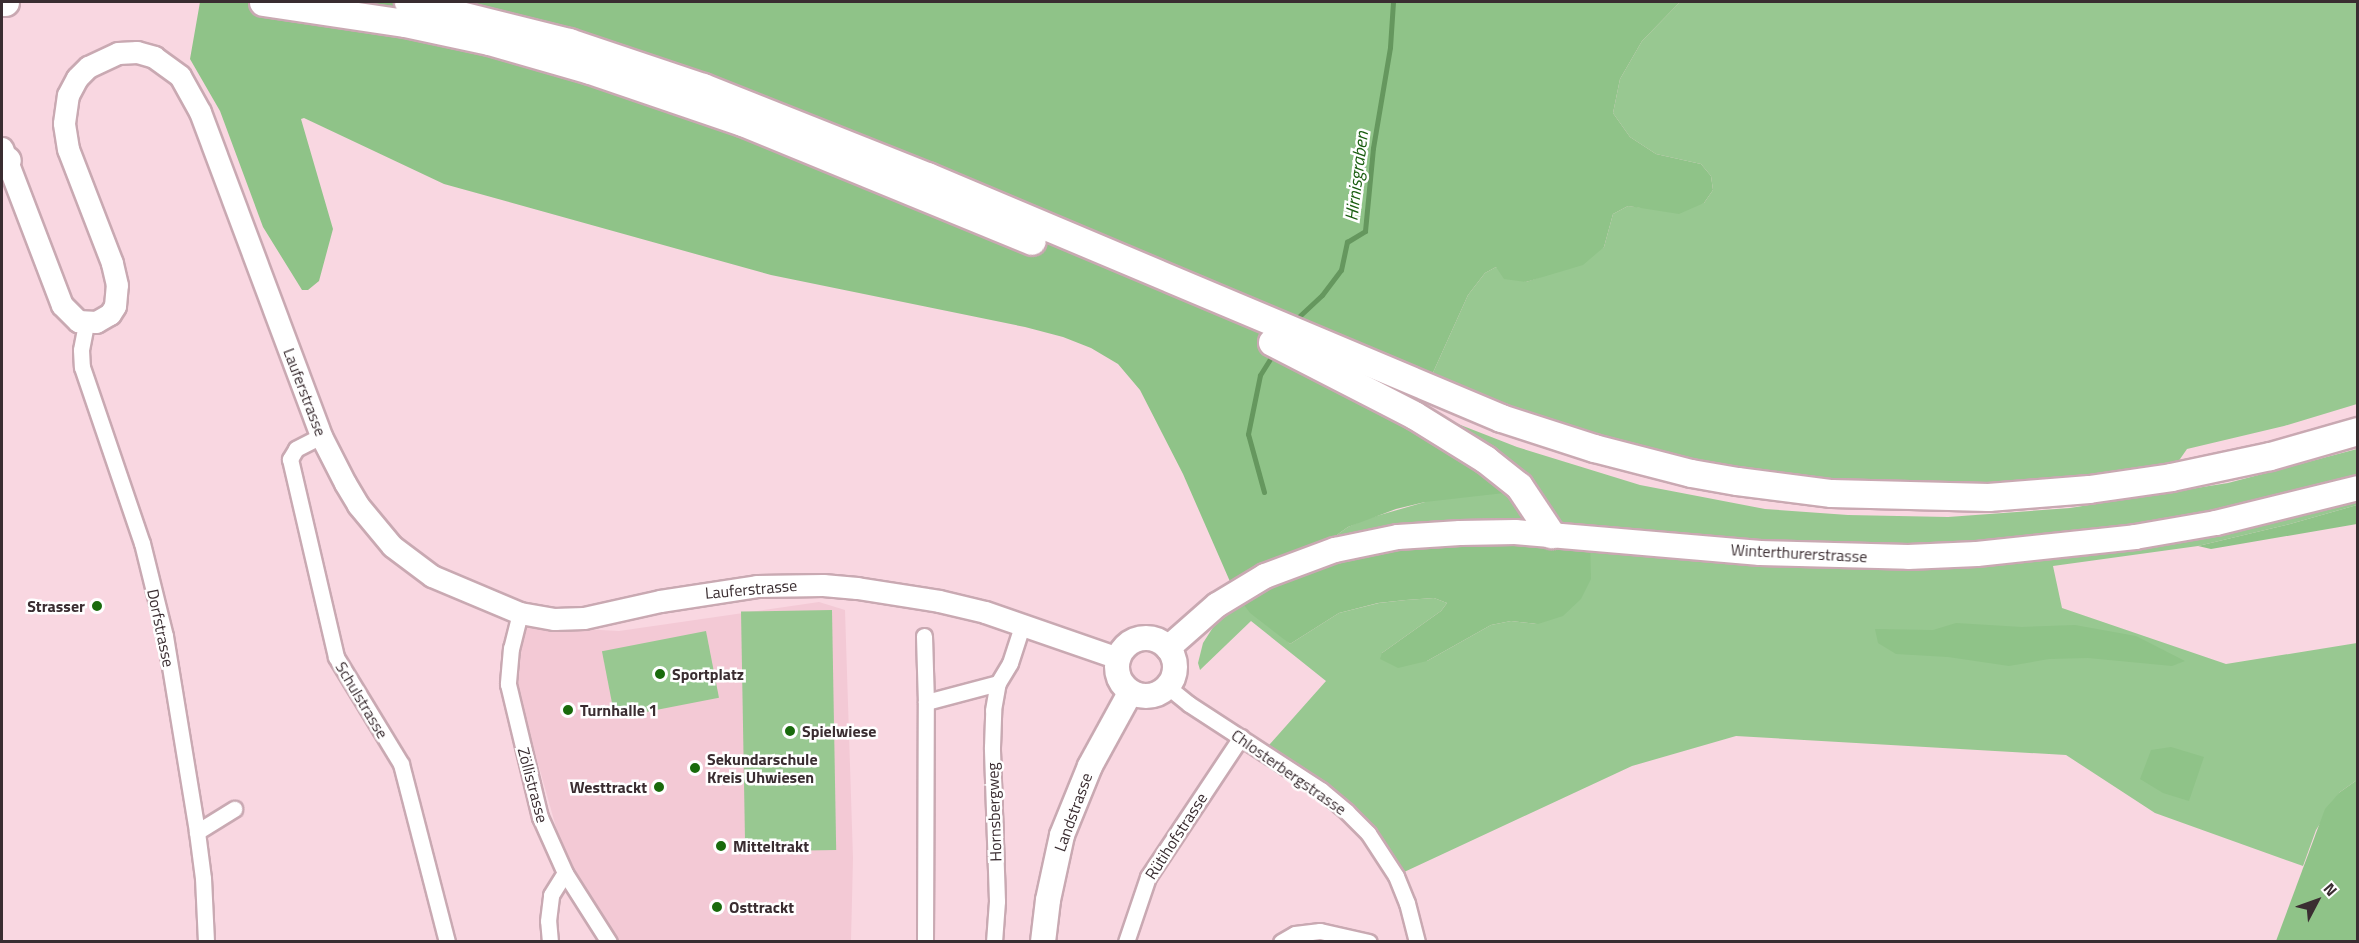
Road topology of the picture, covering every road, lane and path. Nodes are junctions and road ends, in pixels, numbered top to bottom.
1 (263, 2) edge
2 (408, 2) edge
3 (3, 157) edge
4 (1226, 313) junction
5 (86, 324) junction
6 (1343, 368) junction
7 (2358, 431) edge
8 (321, 436) junction
9 (2358, 488) edge
10 (1551, 534) junction
11 (520, 613) junction
12 (1023, 623) junction
13 (924, 636) dead end
14 (1168, 648) junction
15 (1118, 658) junction
16 (998, 683) junction
17 (1168, 687) junction
18 (1130, 693) junction
19 (926, 702) junction
20 (1242, 737) junction
21 (234, 809) dead end
22 (197, 832) junction
23 (565, 873) junction
24 (1413, 941) edge
25 (206, 942) edge
26 (447, 942) edge
27 (550, 942) edge
28 (609, 942) edge
29 (925, 942) edge
30 (994, 942) edge
31 (1043, 942) edge
32 (1126, 942) edge
33 (1281, 942) edge
34 (1369, 942) edge

1 - 4 highway
2 - 4 highway
3 - 5 street
4 - 6 highway
4 - 6 highway
5 - 8 street, Lauferstrasse
5 - 22 street, Dorfstrasse
6 - 7 highway
6 - 10 highway
8 - 11 street, Lauferstrasse
8 - 26 street, Schulstrasse
9 - 10 main road, Winterthurerstrasse
10 - 14 main road, Winterthurerstrasse
11 - 12 street, Lauferstrasse
11 - 23 street, Zöllistrasse
12 - 15 street, Lauferstrasse
12 - 16 street, Hornsbergweg
13 - 19 street
14 - 15 main road
14 - 17 main road
15 - 18 main road
16 - 19 street
16 - 30 street, Hornsbergweg
17 - 18 main road
17 - 20 street, Chlosterbergstrasse
18 - 31 main road, Landstrasse
19 - 29 street
20 - 24 street, Chlosterbergstrasse
20 - 32 street, Rütihofstrasse
21 - 22 street
22 - 25 street, Dorfstrasse
23 - 27 street
23 - 28 street, Zöllistrasse
33 - 34 street

